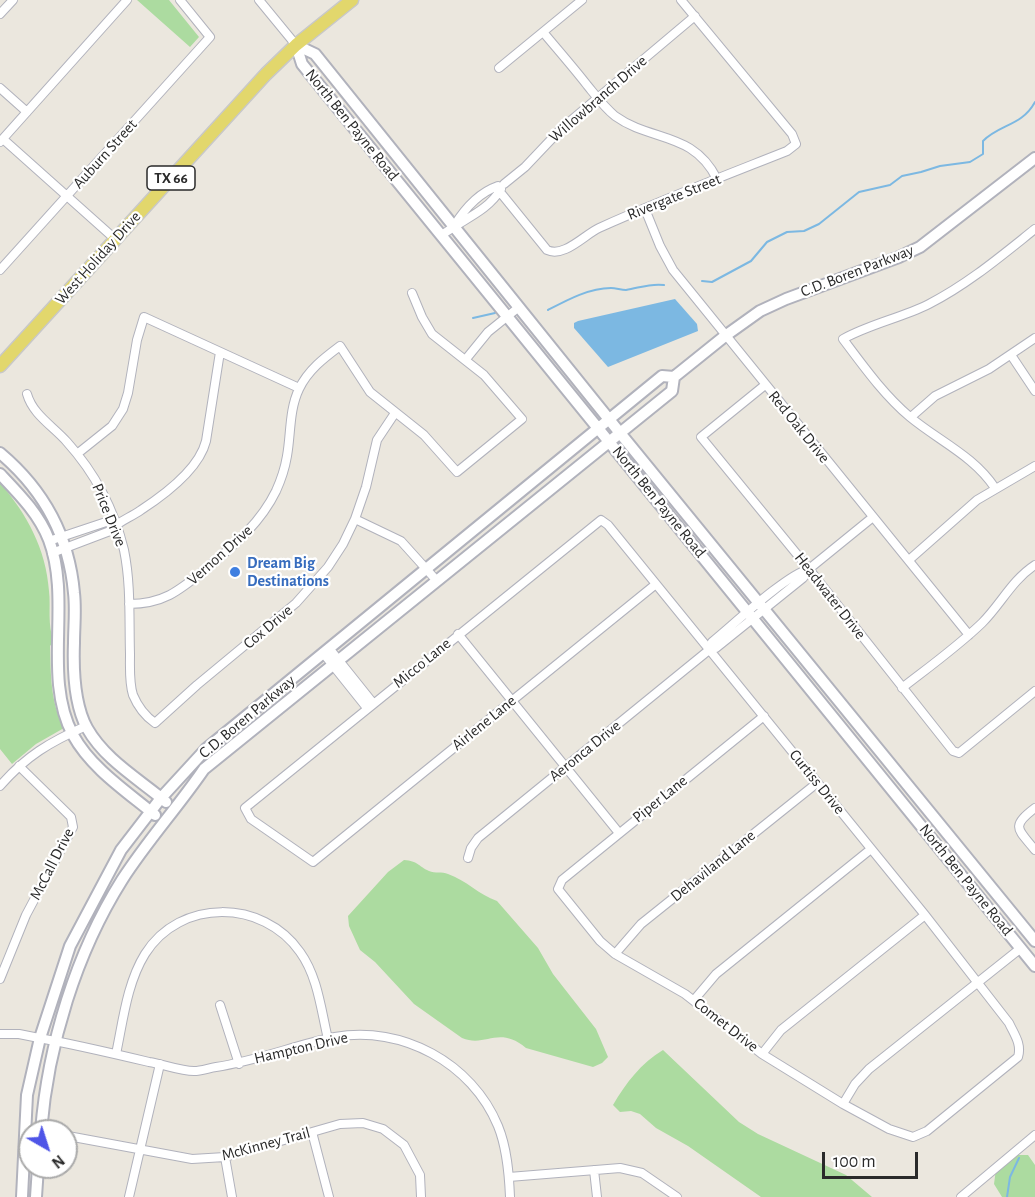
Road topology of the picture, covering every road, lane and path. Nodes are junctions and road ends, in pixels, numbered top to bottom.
1 (13, 0) edge
2 (127, 0) edge
3 (180, 0) edge
4 (259, 0) edge
5 (352, 0) edge
6 (582, 0) edge
7 (681, 0) edge
8 (0, 14) edge
9 (695, 16) junction
10 (543, 32) junction
11 (296, 45) junction
12 (499, 68) dead end
13 (0, 88) edge
14 (598, 98) junction
15 (360, 109) junction
16 (27, 112) junction
17 (347, 119) junction
18 (2, 141) edge
19 (1035, 158) edge
20 (717, 179) junction
21 (497, 190) junction
22 (67, 196) junction
23 (645, 209) junction
24 (454, 226) junction
25 (1035, 229) edge
26 (442, 235) junction
27 (116, 239) junction
28 (0, 270) edge
29 (412, 293) dead end
30 (519, 307) junction
31 (508, 316) junction
32 (725, 336) junction
33 (1035, 338) edge
34 (220, 352) junction
35 (1011, 355) junction
36 (466, 359) junction
37 (0, 366) edge
38 (674, 377) junction
39 (765, 385) junction
40 (299, 388) junction
41 (1035, 391) edge
42 (27, 394) dead end
43 (395, 412) junction
44 (911, 417) junction
45 (609, 420) junction
46 (599, 428) junction
47 (620, 433) junction
48 (610, 442) junction
49 (0, 453) edge
50 (78, 454) junction
51 (1035, 466) edge
52 (0, 474) edge
53 (995, 488) junction
54 (873, 517) junction
55 (355, 519) junction
56 (601, 520) joint
57 (116, 524) junction
58 (49, 541) junction
59 (65, 543) junction
60 (52, 553) junction
61 (909, 560) junction
62 (1035, 565) edge
63 (426, 568) junction
64 (809, 569) junction
65 (437, 580) junction
66 (656, 584) junction
67 (129, 604) junction
68 (762, 606) junction
69 (58, 613) junction
70 (74, 615) junction
71 (751, 615) junction
72 (458, 634) junction
73 (969, 635) junction
74 (709, 650) junction
75 (326, 651) junction
76 (335, 662) junction
77 (902, 688) junction
78 (1035, 691) edge
79 (511, 700) junction
80 (370, 706) junction
81 (764, 716) junction
82 (155, 723) joint
83 (86, 726) junction
84 (72, 732) junction
85 (19, 766) junction
86 (565, 767) junction
87 (817, 783) junction
88 (0, 786) edge
89 (161, 798) junction
90 (173, 808) junction
91 (245, 808) joint
92 (1035, 808) edge
93 (150, 811) junction
94 (163, 822) junction
95 (619, 833) junction
96 (871, 849) junction
97 (1035, 850) edge
98 (468, 858) dead end
99 (559, 884) joint
100 (925, 915) junction
101 (1033, 935) edge
102 (1021, 948) junction
103 (615, 954) junction
104 (1035, 966) edge
105 (0, 979) edge
106 (977, 982) junction
107 (694, 1000) junction
108 (220, 1005) dead end
109 (0, 1034) edge
110 (40, 1038) junction
111 (328, 1039) junction
112 (56, 1041) junction
113 (116, 1054) junction
114 (762, 1054) junction
115 (160, 1064) junction
116 (239, 1064) junction
117 (843, 1104) junction
118 (43, 1119) edge
119 (312, 1132) junction
120 (1035, 1135) edge
121 (918, 1137) joint
122 (78, 1138) edge
123 (141, 1150) junction
124 (225, 1157) junction
125 (594, 1170) junction
126 (509, 1177) junction
127 (37, 1179) edge
128 (22, 1197) edge
129 (36, 1197) edge
130 (129, 1197) edge
131 (232, 1197) edge
132 (329, 1197) edge
133 (421, 1197) edge
134 (510, 1197) edge
135 (597, 1197) edge
136 (677, 1197) edge
137 (961, 1197) edge

1 - 8 street
2 - 16 street
3 - 22 street, Auburn Street
4 - 11 street
5 - 11 main road, West Holiday Drive / TX 66
6 - 10 street
7 - 9 street
9 - 14 street, Willowbranch Drive
9 - 20 street, Rivergate Street
10 - 12 street
10 - 14 street
11 - 15 street, North Ben Payne Road
11 - 17 street, North Ben Payne Road
11 - 27 main road, West Holiday Drive / TX 66
13 - 16 street
14 - 20 street
14 - 21 street, Willowbranch Drive
15 - 17 street
15 - 24 street, North Ben Payne Road
16 - 18 street
17 - 26 street, North Ben Payne Road
18 - 22 street
19 - 32 street, C.D. Boren Parkway
20 - 23 street, Rivergate Street
21 - 23 street, Rivergate Street
21 - 24 street, Willowbranch Drive
22 - 27 street
22 - 28 street, Auburn Street
23 - 32 street, Red Oak Drive
24 - 26 street, Willowbranch Drive
24 - 30 street, North Ben Payne Road
25 - 44 street
26 - 31 street, North Ben Payne Road
27 - 37 main road, West Holiday Drive / TX 66
29 - 36 street
30 - 31 street
30 - 45 street, North Ben Payne Road
31 - 36 street
31 - 46 street, North Ben Payne Road
32 - 38 street, C.D. Boren Parkway
32 - 39 street, Red Oak Drive
33 - 35 street
34 - 40 street
34 - 50 street
34 - 57 street
35 - 41 street
35 - 44 street
36 - 43 street
38 - 45 street, C.D. Boren Parkway
38 - 47 street, C.D. Boren Parkway
39 - 54 street, Red Oak Drive
39 - 64 street, Headwater Drive
40 - 43 street, Vernon Drive
40 - 67 street, Vernon Drive
42 - 50 street, Price Drive
43 - 55 street, Cox Drive
44 - 53 street
45 - 46 street, C.D. Boren Parkway
45 - 47 street, North Ben Payne Road
46 - 48 street, North Ben Payne Road
46 - 63 street, C.D. Boren Parkway
47 - 48 street, C.D. Boren Parkway
47 - 68 street, North Ben Payne Road
48 - 65 street, C.D. Boren Parkway
48 - 71 street, North Ben Payne Road
49 - 59 street
50 - 57 street, Price Drive
51 - 53 street
52 - 58 street
53 - 61 street
54 - 61 street, Red Oak Drive
54 - 64 street, Aeronca Drive
55 - 63 street
55 - 82 street, Cox Drive
56 - 66 street, Curtiss Drive
56 - 72 street, Micco Lane
57 - 59 street
57 - 67 street, Price Drive
58 - 59 street
58 - 60 street
59 - 60 street
59 - 70 street
60 - 69 street
61 - 73 street, Red Oak Drive
62 - 73 street
63 - 65 street
63 - 75 street, C.D. Boren Parkway
64 - 68 street, Aeronca Drive
64 - 77 street, Headwater Drive
65 - 76 street, C.D. Boren Parkway
66 - 74 street, Curtiss Drive
66 - 79 street, Airlene Lane
67 - 82 street, Price Drive
68 - 71 street, Aeronca Drive
68 - 101 street, North Ben Payne Road
69 - 70 street
69 - 84 street
70 - 83 street
71 - 74 street, Aeronca Drive
71 - 102 street, North Ben Payne Road
72 - 79 street
72 - 80 street, Micco Lane
73 - 77 street
74 - 81 street, Curtiss Drive
74 - 86 street, Aeronca Drive
75 - 76 street
75 - 89 street, C.D. Boren Parkway
76 - 80 street
76 - 90 street, C.D. Boren Parkway
77 - 78 street, Headwater Drive
79 - 86 street
79 - 91 street, Airlene Lane
80 - 91 street, Micco Lane
81 - 87 street, Curtiss Drive
81 - 95 street, Piper Lane
83 - 84 street
83 - 89 street
84 - 85 street
84 - 93 street
85 - 88 street
85 - 105 street, McCall Drive
86 - 95 street
86 - 98 street, Aeronca Drive
87 - 96 street, Curtiss Drive
87 - 103 street, Dehaviland Lane
89 - 90 street
89 - 93 street, C.D. Boren Parkway
90 - 94 street, C.D. Boren Parkway
92 - 97 street
93 - 94 street
93 - 110 street, C.D. Boren Parkway
94 - 112 street, C.D. Boren Parkway
95 - 99 street, Piper Lane
96 - 100 street, Curtiss Drive
96 - 107 street
99 - 103 street, Comet Drive
100 - 106 street, Curtiss Drive
100 - 114 street
101 - 102 street
102 - 104 street, North Ben Payne Road
102 - 106 street
103 - 107 street, Comet Drive
106 - 117 street
106 - 121 street, Curtiss Drive
107 - 114 street, Comet Drive
108 - 116 street
109 - 110 street, Hampton Drive
110 - 112 street, Hampton Drive
110 - 128 street, C.D. Boren Parkway
111 - 113 street
111 - 116 street, Hampton Drive
111 - 126 street, Hampton Drive
112 - 113 street, Hampton Drive
112 - 118 street, C.D. Boren Parkway
113 - 115 street, Hampton Drive
114 - 117 street, Comet Drive
115 - 116 street, Hampton Drive
115 - 123 street
117 - 121 street, Comet Drive
119 - 124 street, McKinney Trail
119 - 132 street
119 - 133 street, McKinney Trail
120 - 137 street
122 - 123 street, McKinney Trail
123 - 124 street, McKinney Trail
123 - 130 street
124 - 131 street
125 - 126 street
125 - 135 street
125 - 136 street
126 - 134 street, Hampton Drive
127 - 129 street

